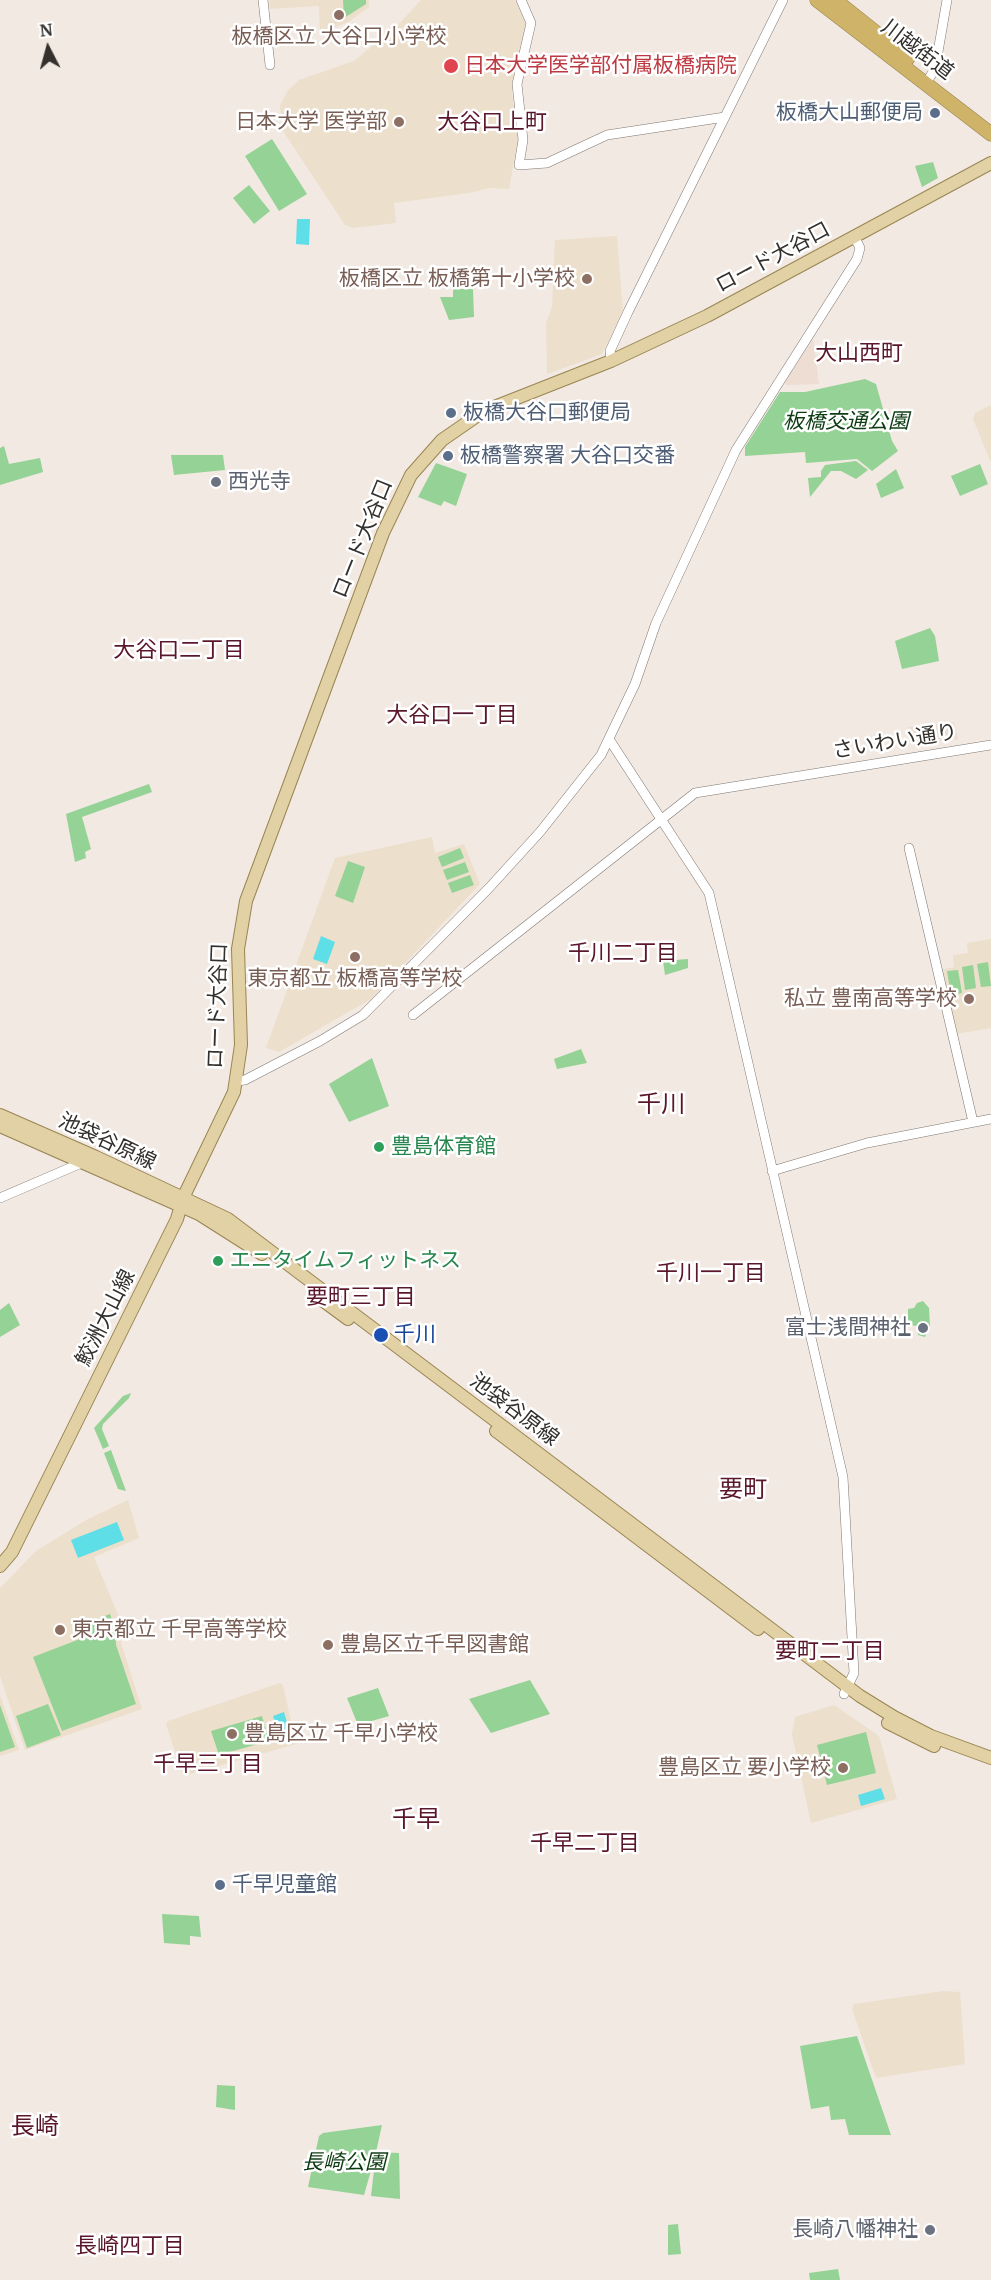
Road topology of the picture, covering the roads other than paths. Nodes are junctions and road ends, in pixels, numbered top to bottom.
1 (263, 0) edge
2 (521, 0) edge
3 (783, 0) edge
4 (817, 0) edge
5 (835, 0) edge
6 (947, 0) edge
7 (270, 65) dead end
8 (931, 76) junction
9 (725, 117) junction
10 (991, 122) edge
11 (991, 134) edge
12 (991, 163) edge
13 (854, 236) junction
14 (611, 361) junction
15 (609, 739) junction
16 (991, 745) edge
17 (661, 819) junction
18 (909, 848) dead end
19 (413, 1015) dead end
20 (236, 1081) junction
21 (0, 1115) edge
22 (991, 1119) edge
23 (973, 1122) junction
24 (0, 1125) edge
25 (96, 1157) junction
26 (82, 1162) junction
27 (772, 1171) junction
28 (0, 1198) edge
29 (182, 1202) junction
30 (0, 1566) edge
31 (846, 1690) junction
32 (991, 1758) edge
33 (991, 1765) edge

1 - 7 street
2 - 9 street
3 - 9 street
4 - 8 highway, 川越街道
5 - 8 highway, 川越街道
6 - 8 street
8 - 10 highway, 川越街道
8 - 11 highway, 川越街道
9 - 14 street
12 - 13 main road, ロード大谷口
13 - 14 main road, ロード大谷口
13 - 15 street
14 - 20 main road, ロード大谷口
15 - 17 street
15 - 20 street
16 - 17 street, さいわい通り
17 - 19 street, さいわい通り
17 - 27 street
18 - 23 street
20 - 29 main road, 鮫洲大山線
21 - 25 main road, 池袋谷原線
22 - 23 street
23 - 27 street
24 - 26 main road, 池袋谷原線
25 - 26 street
25 - 29 main road, 池袋谷原線
26 - 28 street
26 - 29 main road, 池袋谷原線
27 - 31 street
29 - 30 main road, 鮫洲大山線
29 - 31 main road, 池袋谷原線
31 - 32 main road, 池袋谷原線
31 - 33 main road, 池袋谷原線

